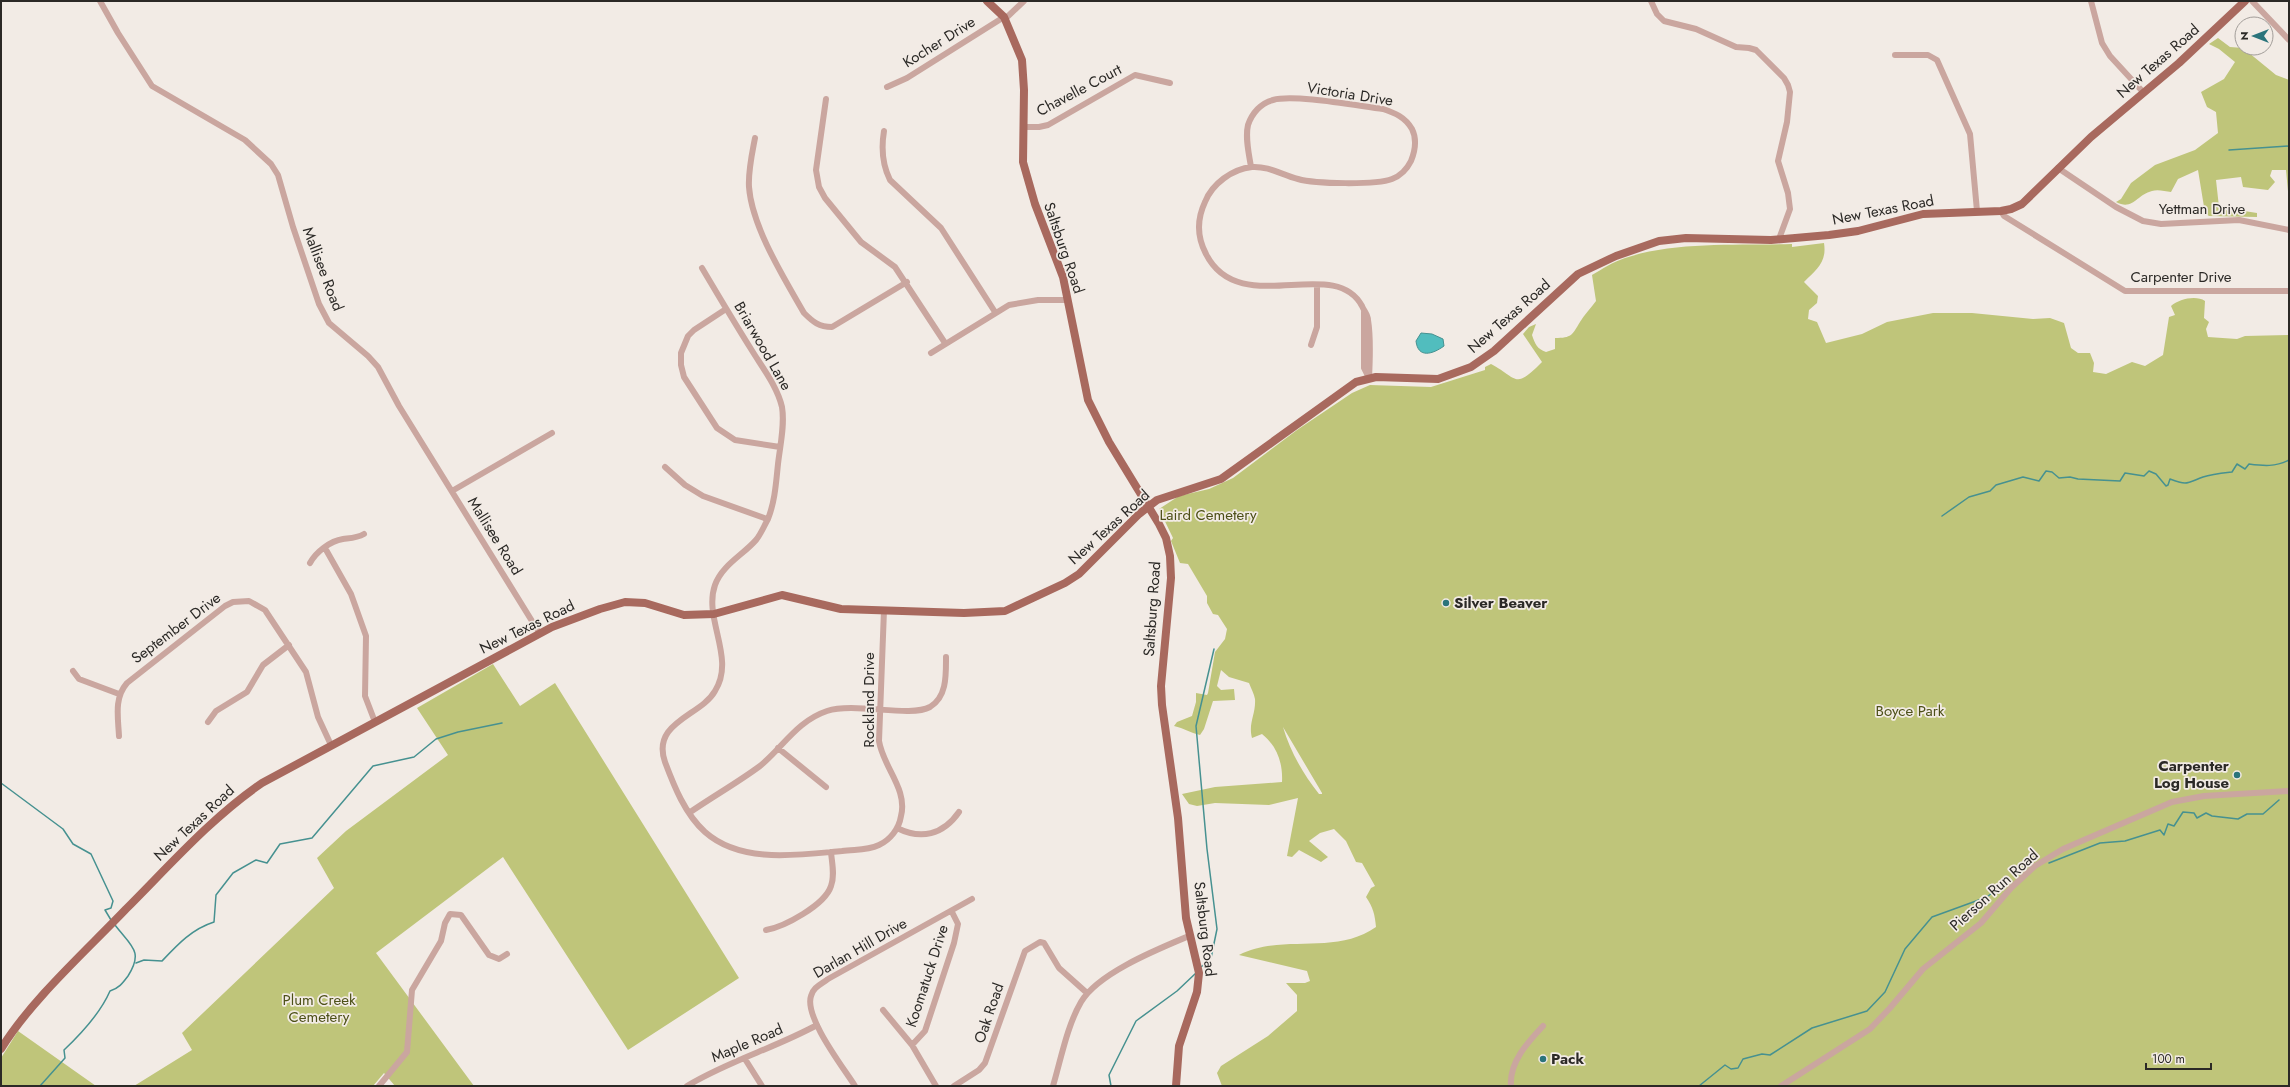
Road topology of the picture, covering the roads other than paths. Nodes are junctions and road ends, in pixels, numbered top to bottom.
1 (100, 1) edge
2 (987, 1) edge
3 (1024, 1) edge
4 (1651, 1) edge
5 (2091, 1) edge
6 (2245, 1) edge
7 (2252, 1) edge
8 (1004, 18) junction
9 (2289, 40) edge
10 (1895, 54) dead end
11 (1170, 83) dead end
12 (887, 87) dead end
13 (2144, 93) junction
14 (826, 99) dead end
15 (1022, 127) junction
16 (884, 131) dead end
17 (755, 138) dead end
18 (1251, 167) junction
19 (2058, 168) junction
20 (1977, 211) junction
21 (2001, 211) junction
22 (2289, 230) edge
23 (1779, 239) junction
24 (702, 268) dead end
25 (907, 282) junction
26 (1317, 285) junction
27 (2289, 290) edge
28 (1068, 300) junction
29 (726, 309) junction
30 (995, 312) junction
31 (945, 343) junction
32 (1311, 345) dead end
33 (931, 353) dead end
34 (1369, 378) junction
35 (552, 433) dead end
36 (780, 447) junction
37 (665, 467) dead end
38 (452, 491) junction
39 (1149, 506) junction
40 (768, 519) junction
41 (364, 534) dead end
42 (325, 548) junction
43 (310, 563) dead end
44 (884, 610) junction
45 (714, 614) junction
46 (540, 634) junction
47 (288, 645) junction
48 (946, 658) dead end
49 (73, 671) dead end
50 (119, 694) junction
51 (879, 709) junction
52 (208, 722) dead end
53 (376, 722) junction
54 (119, 736) dead end
55 (332, 745) junction
56 (778, 748) junction
57 (826, 787) dead end
58 (2289, 791) edge
59 (959, 812) dead end
60 (689, 813) junction
61 (897, 828) junction
62 (831, 852) junction
63 (972, 899) dead end
64 (952, 912) junction
65 (766, 930) dead end
66 (1189, 936) junction
67 (507, 954) dead end
68 (1087, 993) junction
69 (883, 1010) dead end
70 (817, 1025) junction
71 (1543, 1026) dead end
72 (912, 1045) junction
73 (1, 1050) edge
74 (745, 1059) junction
75 (379, 1086) edge
76 (688, 1086) edge
77 (762, 1086) edge
78 (855, 1086) edge
79 (936, 1086) edge
80 (954, 1086) edge
81 (1053, 1086) edge
82 (1176, 1086) edge
83 (1511, 1086) edge
84 (1781, 1086) edge

1 - 38 street, Mallisee Road
2 - 8 main road, Saltsburg Road
3 - 8 street, Kocher Drive
4 - 23 street
5 - 13 street
6 - 13 main road, New Texas Road
7 - 9 street
8 - 12 street, Kocher Drive
8 - 15 main road, Saltsburg Road
10 - 20 street
11 - 15 street, Chavelle Court
13 - 19 main road, New Texas Road
14 - 25 street
15 - 28 main road, Saltsburg Road
16 - 30 street
17 - 25 street
18 - 18 street, Victoria Drive
18 - 26 street
19 - 21 main road, New Texas Road
19 - 22 street, Yettman Drive
20 - 21 main road, New Texas Road
20 - 23 main road, New Texas Road
21 - 27 street, Carpenter Drive
23 - 34 main road, New Texas Road
24 - 29 street, Briarwood Lane
25 - 31 street
26 - 32 street
26 - 34 street
28 - 30 street
28 - 39 main road, Saltsburg Road
29 - 36 street, Briarwood Lane
29 - 36 street
30 - 31 street
31 - 33 street
34 - 39 main road, New Texas Road
35 - 38 street
36 - 40 street, Briarwood Lane
37 - 40 street
38 - 46 street, Mallisee Road
39 - 44 main road, New Texas Road
39 - 66 main road, Saltsburg Road
40 - 45 street, Briarwood Lane
41 - 42 street
42 - 43 street
42 - 53 street
44 - 45 main road, New Texas Road
44 - 51 street, Rockland Drive
45 - 46 main road, New Texas Road
45 - 60 street
46 - 53 main road, New Texas Road
47 - 50 street, September Drive
47 - 52 street
47 - 55 street, September Drive
48 - 51 street
49 - 50 street
50 - 54 street
51 - 56 street
51 - 61 street, Rockland Drive
53 - 55 main road, New Texas Road
55 - 73 main road, New Texas Road
56 - 57 street
56 - 60 street
58 - 84 street, Pierson Run Road
59 - 61 street
60 - 62 street
61 - 62 street
62 - 65 street
63 - 64 street, Darlan Hill Drive
64 - 70 street, Darlan Hill Drive
64 - 72 street, Koomatuck Drive
66 - 68 street
66 - 82 main road, Saltsburg Road
67 - 75 street
68 - 80 street, Oak Road
68 - 81 street
69 - 72 street
70 - 74 street, Maple Road
70 - 78 street, Darlan Hill Drive
71 - 83 street
72 - 79 street
74 - 76 street, Maple Road
74 - 77 street

